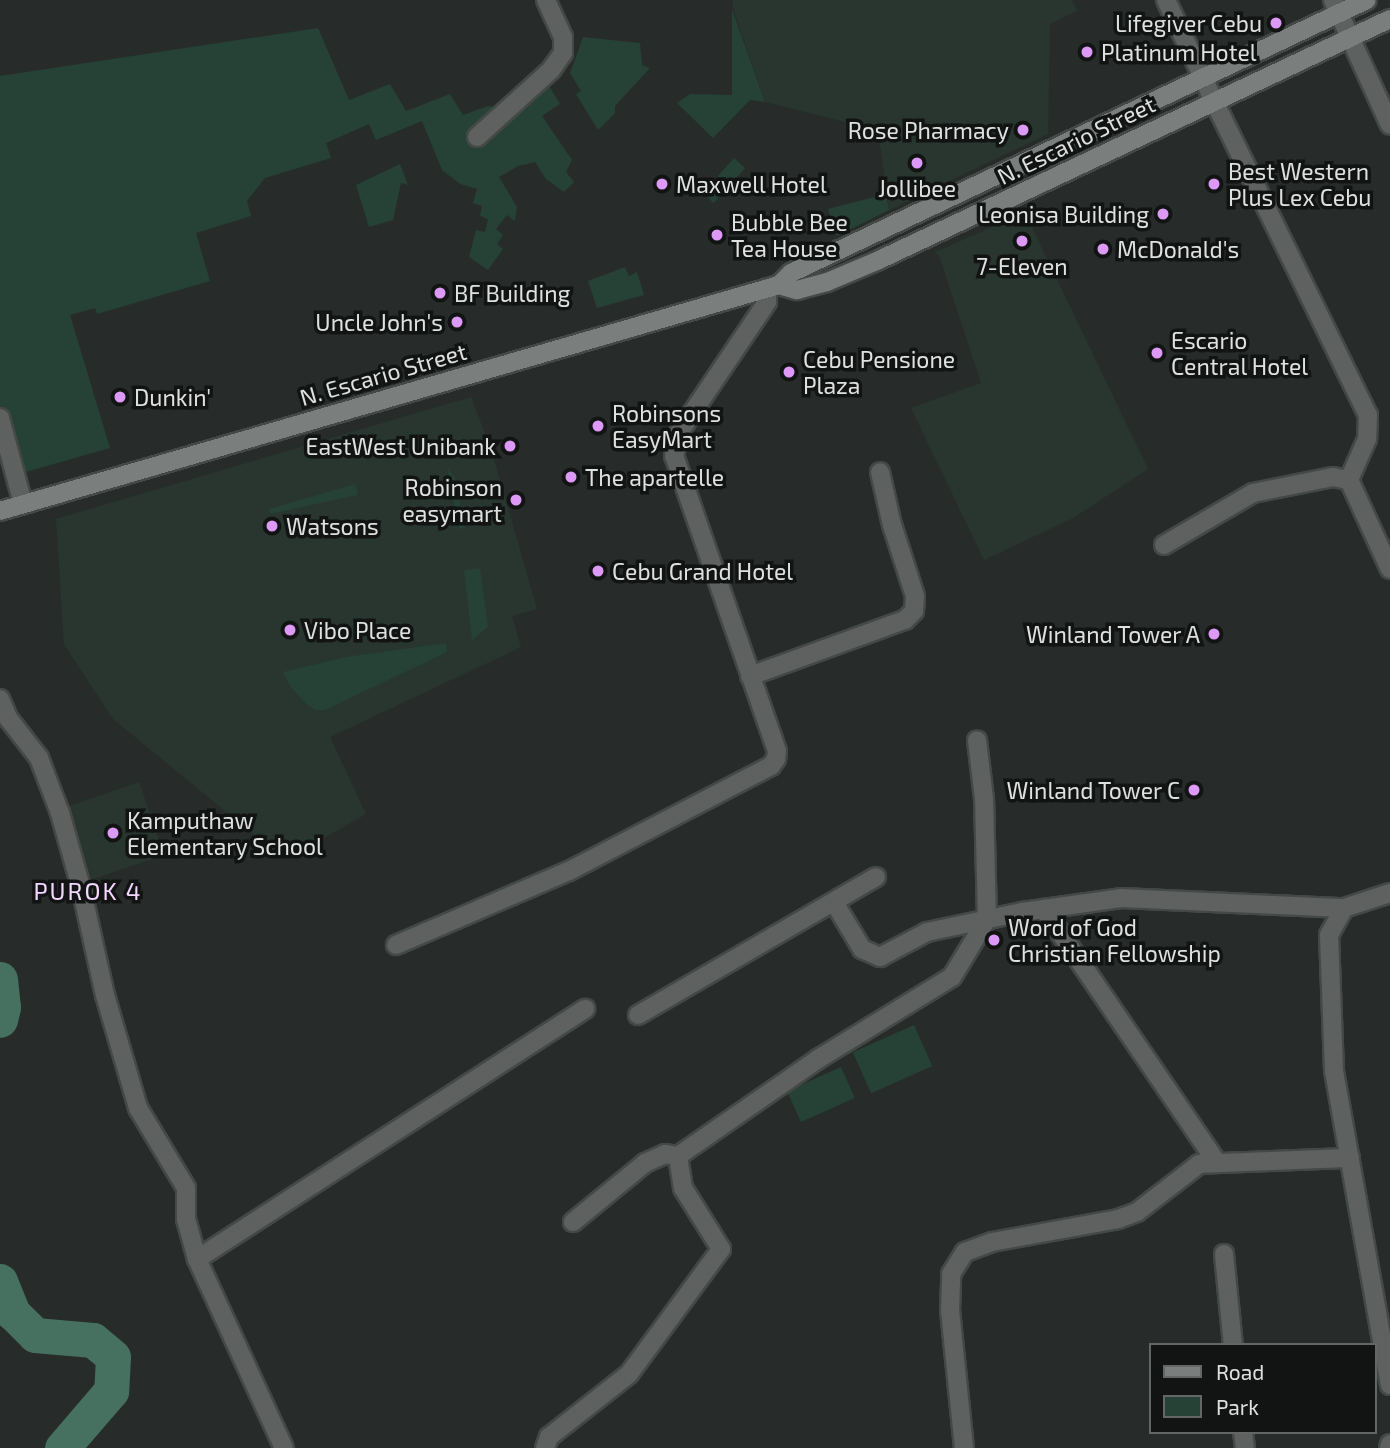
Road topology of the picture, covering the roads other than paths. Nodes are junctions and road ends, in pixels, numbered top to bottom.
1 (546, 0) edge
2 (1166, 0) edge
3 (1367, 0) edge
4 (1336, 7) edge
5 (1390, 19) edge
6 (1351, 37) junction
7 (1203, 78) junction
8 (1213, 102) junction
9 (1390, 125) edge
10 (477, 137) dead end
11 (773, 287) junction
12 (0, 418) edge
13 (880, 472) dead end
14 (1349, 480) junction
15 (23, 504) junction
16 (0, 511) edge
17 (1164, 545) dead end
18 (1390, 569) edge
19 (750, 676) junction
20 (0, 699) edge
21 (977, 740) dead end
22 (876, 877) dead end
23 (1390, 893) edge
24 (834, 902) junction
25 (1344, 908) junction
26 (1044, 909) junction
27 (987, 919) junction
28 (396, 945) dead end
29 (585, 1009) dead end
30 (638, 1015) dead end
31 (678, 1156) junction
32 (1350, 1158) junction
33 (1216, 1161) junction
34 (573, 1222) dead end
35 (1224, 1254) dead end
36 (197, 1259) junction
37 (1233, 1343) edge
38 (1390, 1385) edge
39 (284, 1448) edge
40 (545, 1448) edge
41 (964, 1448) edge

1 - 10 street
2 - 7 street
3 - 4 main road, N. Escario Street
4 - 6 street
4 - 7 main road, N. Escario Street
5 - 6 main road, N. Escario Street
6 - 8 main road, N. Escario Street
6 - 9 street
7 - 8 street
7 - 11 main road, N. Escario Street
8 - 11 main road, N. Escario Street
8 - 14 street
11 - 15 main road, N. Escario Street
11 - 19 street
12 - 15 street
13 - 19 street
14 - 17 street
14 - 18 street
15 - 16 main road, N. Escario Street
19 - 28 street
20 - 36 street
21 - 27 street
22 - 24 street
23 - 25 street
24 - 27 street
24 - 30 street
25 - 26 street
25 - 32 street
26 - 27 street
26 - 33 street
27 - 31 street
29 - 36 street
31 - 34 street
31 - 40 street
32 - 33 street
32 - 38 street
33 - 41 street
35 - 37 street
36 - 39 street

